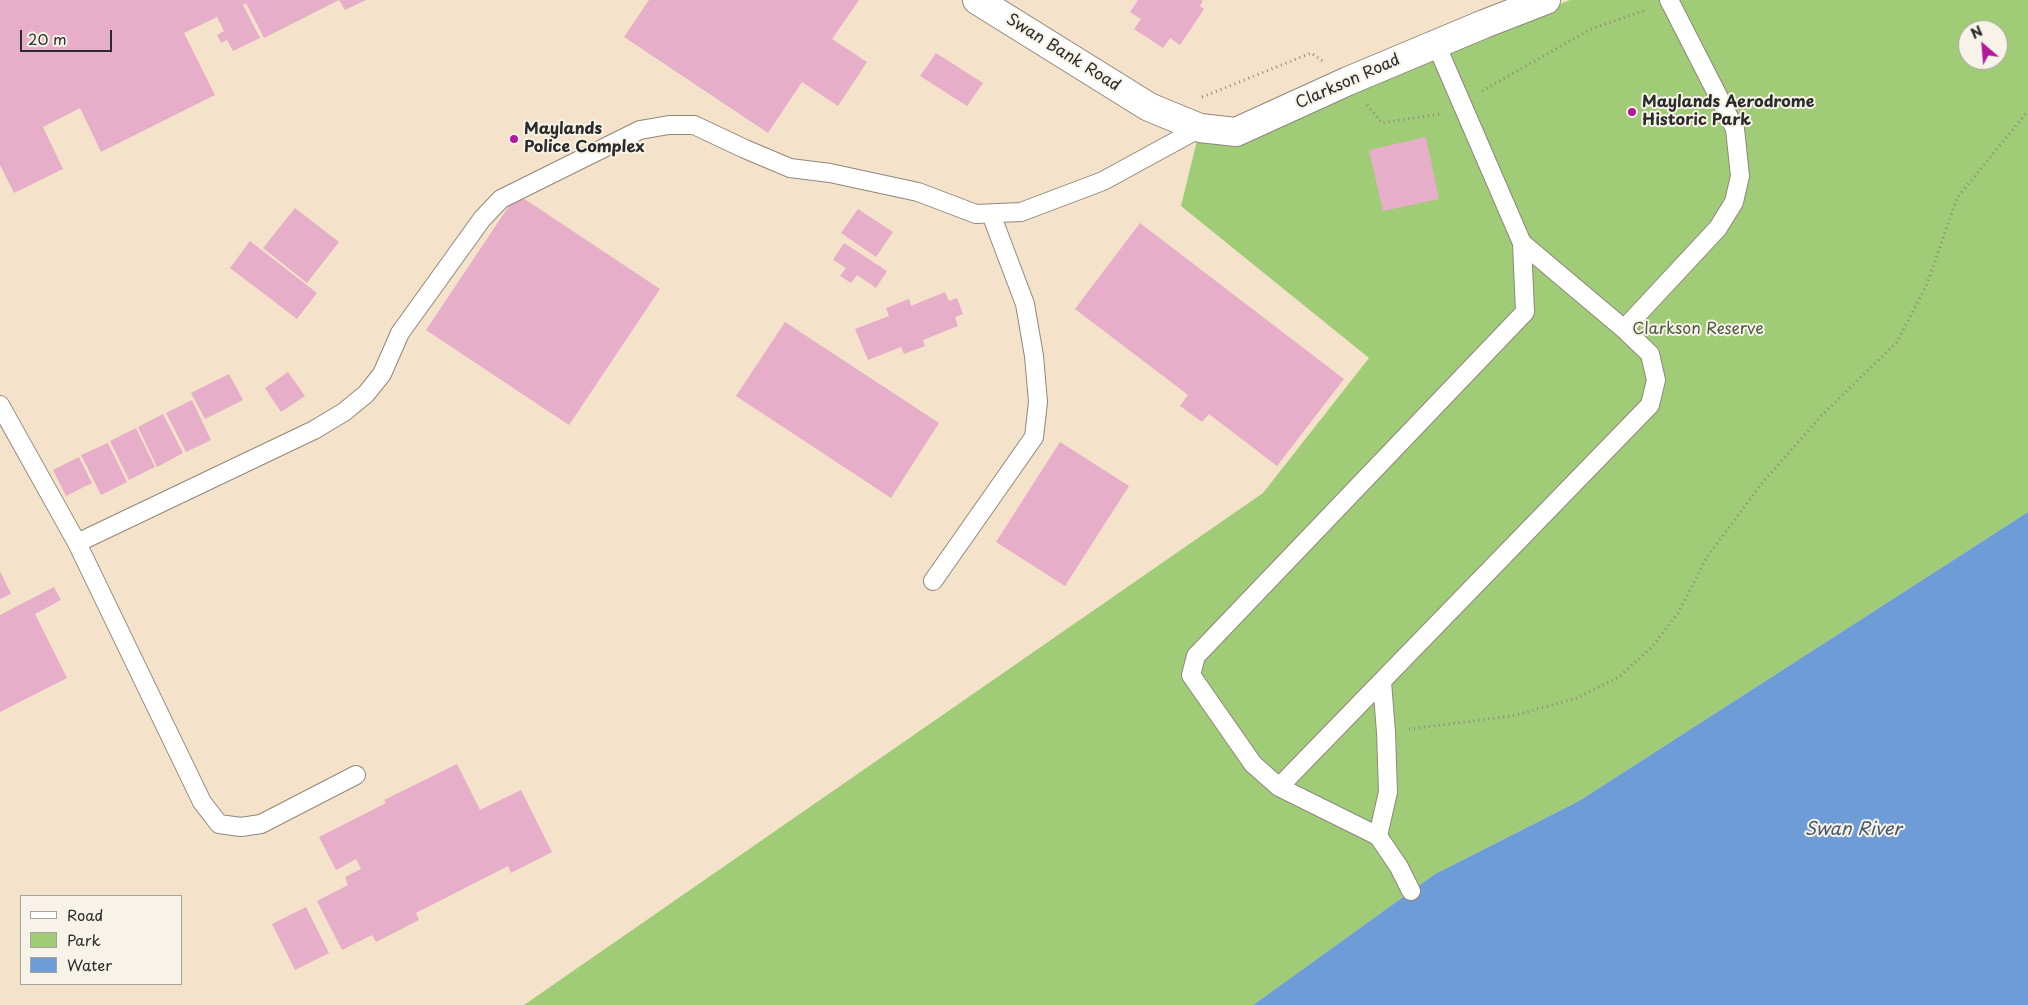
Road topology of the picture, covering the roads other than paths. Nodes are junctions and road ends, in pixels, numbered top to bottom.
1 (977, 0) edge
2 (1546, 0) edge
3 (1669, 1) edge
4 (1436, 44) junction
5 (1150, 106) joint
6 (1200, 128) junction
7 (991, 214) junction
8 (1522, 243) junction
9 (1624, 329) junction
10 (0, 406) edge
11 (77, 543) junction
12 (933, 581) dead end
13 (1382, 682) junction
14 (356, 775) dead end
15 (1279, 787) junction
16 (1378, 836) junction
17 (1411, 891) dead end

1 - 5 street, Swan Bank Road
2 - 4 street, Clarkson Road
3 - 9 lane
4 - 6 street, Clarkson Road
4 - 8 lane
5 - 6 street, Clarkson Road
6 - 7 lane
7 - 11 lane
7 - 12 lane
8 - 9 lane
8 - 15 lane
9 - 13 lane
10 - 11 lane
11 - 14 lane
13 - 15 lane
13 - 16 lane
15 - 16 lane
16 - 17 lane

